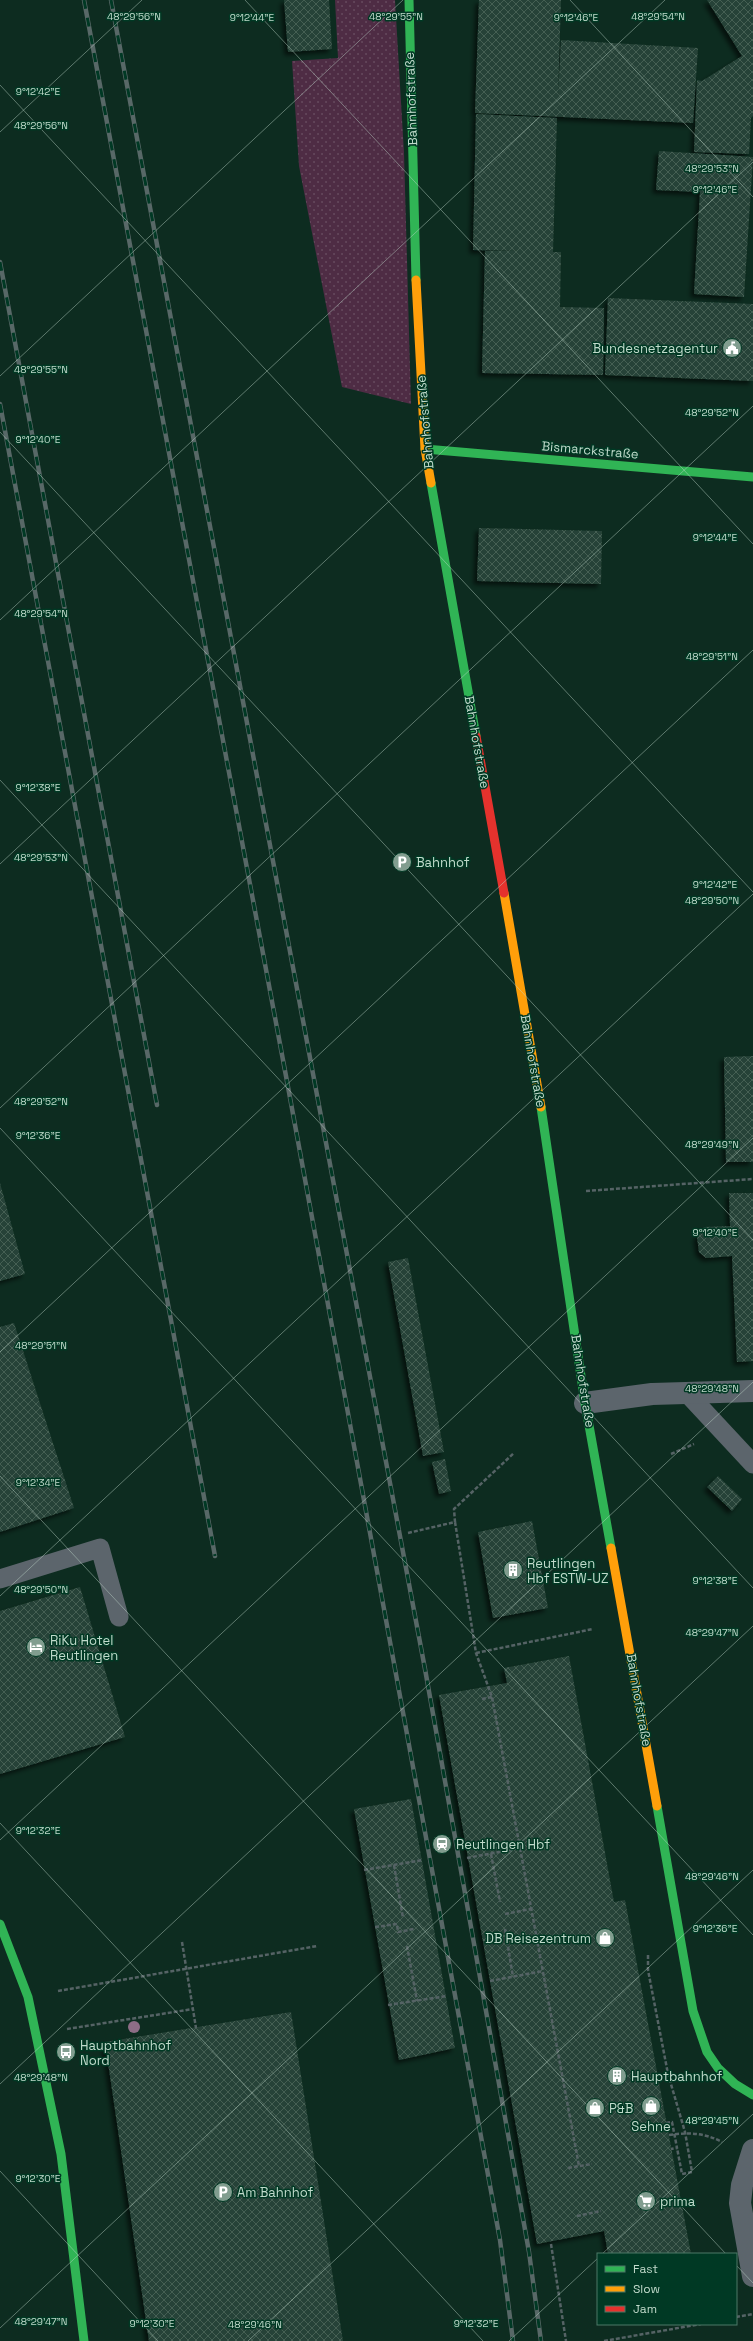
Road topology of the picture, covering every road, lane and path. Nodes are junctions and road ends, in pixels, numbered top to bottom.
1 (409, 0) edge
2 (425, 449) junction
3 (753, 477) edge
4 (753, 1179) edge
5 (555, 1194) junction
6 (686, 1392) junction
7 (753, 1392) edge
8 (585, 1403) junction
9 (514, 1453) dead end
10 (753, 1464) edge
11 (455, 1522) junction
12 (408, 1533) dead end
13 (0, 1579) edge
14 (119, 1617) dead end
15 (559, 1636) dead end
16 (476, 1653) junction
17 (492, 1697) junction
18 (482, 1699) dead end
19 (520, 1848) junction
20 (491, 1854) junction
21 (467, 1858) dead end
22 (423, 1860) dead end
23 (394, 1865) junction
24 (364, 1870) dead end
25 (500, 1902) dead end
26 (532, 1910) junction
27 (505, 1914) dead end
28 (403, 1918) dead end
29 (0, 1924) edge
30 (375, 1927) dead end
31 (414, 1929) dead end
32 (504, 1929) dead end
33 (182, 1942) dead end
34 (317, 1946) dead end
35 (407, 1946) dead end
36 (186, 1968) junction
37 (543, 1971) junction
38 (513, 1977) junction
39 (490, 1981) dead end
40 (28, 1996) junction
41 (447, 1996) dead end
42 (417, 2001) junction
43 (388, 2005) dead end
44 (193, 2009) junction
45 (196, 2028) dead end
46 (36, 2034) junction
47 (753, 2095) edge
48 (666, 2123) dead end
49 (685, 2132) junction
50 (675, 2134) junction
51 (669, 2136) dead end
52 (677, 2148) junction
53 (671, 2149) dead end
54 (752, 2154) edge
55 (592, 2164) dead end
56 (579, 2166) junction
57 (568, 2168) dead end
58 (600, 2211) dead end
59 (577, 2216) dead end
60 (551, 2244) dead end
61 (753, 2276) edge
62 (753, 2314) edge
63 (737, 2318) edge
64 (695, 2325) edge
65 (84, 2341) edge
66 (566, 2341) edge
67 (604, 2341) edge

1 - 2 street, Bahnhofstraße
2 - 3 street, Bismarckstraße
2 - 5 street, Bahnhofstraße
4 - 5 path
5 - 8 street, Bahnhofstraße
6 - 7 street
6 - 8 street
6 - 10 lane
8 - 47 street, Bahnhofstraße
9 - 11 path
11 - 12 path
11 - 16 path
13 - 14 lane
15 - 16 path
16 - 17 path
17 - 18 path
17 - 19 path
19 - 20 path
19 - 26 path
20 - 21 path
20 - 25 path
22 - 23 path
23 - 24 path
23 - 28 path
26 - 27 path
26 - 37 path
29 - 40 street
30 - 31 path
32 - 38 path
33 - 36 path
34 - 36 path
35 - 42 path
36 - 40 path
36 - 44 path
37 - 38 path
37 - 56 path
38 - 39 path
40 - 46 street
41 - 42 path
42 - 43 path
44 - 45 path
44 - 46 path
46 - 65 street
48 - 50 path
49 - 50 path
49 - 52 path
49 - 54 path
50 - 51 path
50 - 52 path
52 - 53 path
54 - 61 street
55 - 56 path
56 - 57 path
58 - 59 path
60 - 66 path
62 - 63 path
64 - 67 path

